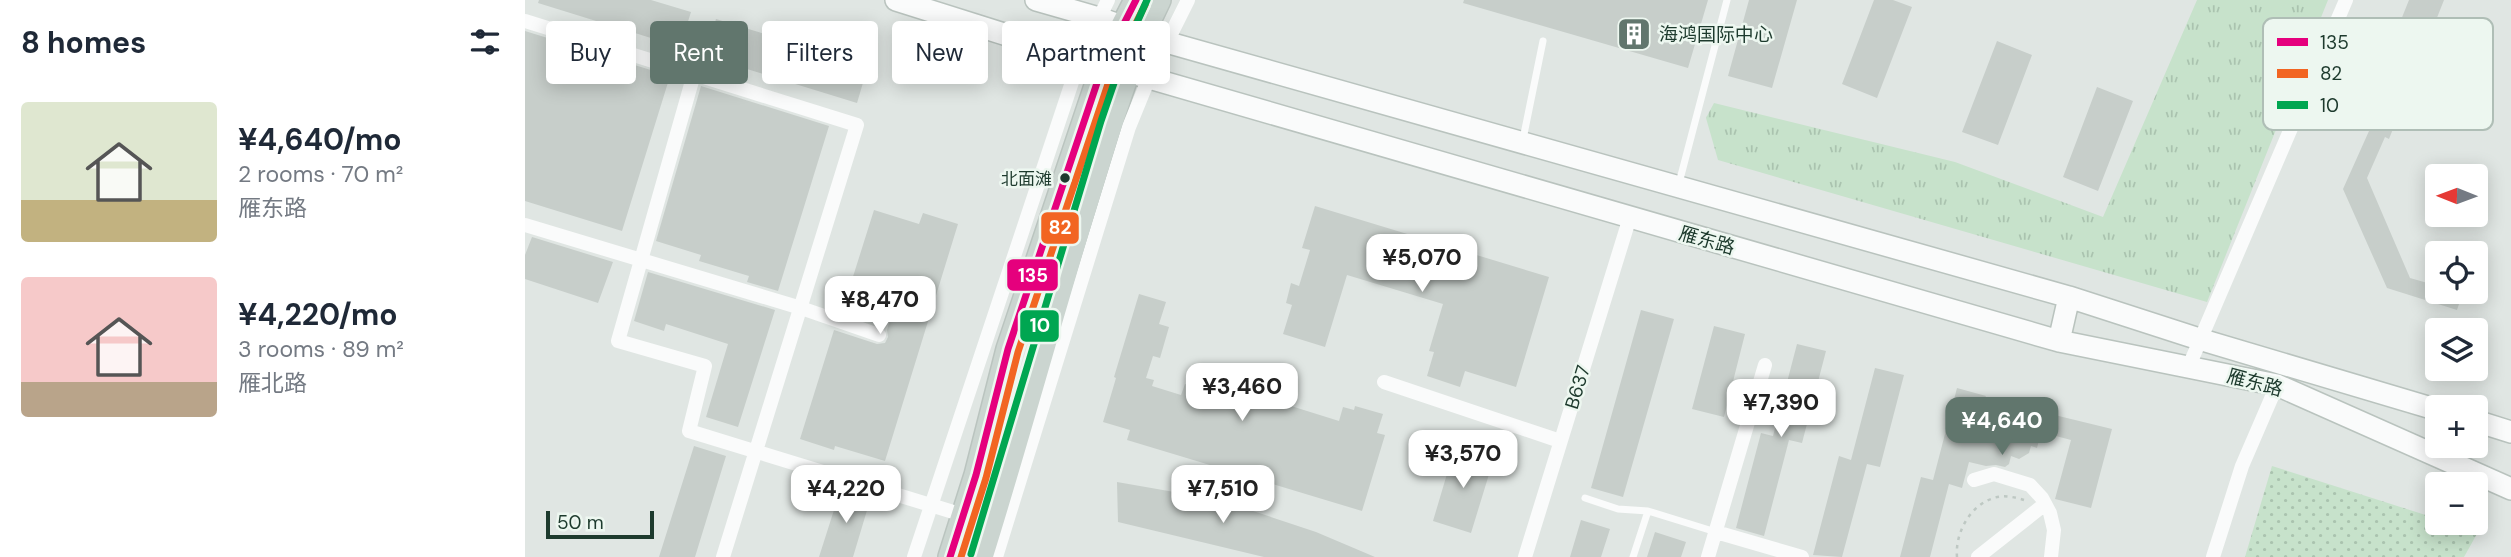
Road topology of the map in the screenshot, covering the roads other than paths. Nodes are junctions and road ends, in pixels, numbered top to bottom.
1 (897, 0) edge
2 (1036, 0) edge
3 (1136, 0) edge
4 (1159, 0) edge
5 (1188, 0) edge
6 (1727, 0) edge
7 (2346, 0) edge
8 (1103, 9) edge
9 (2338, 18) edge
10 (525, 20) edge
11 (1120, 21) edge
12 (1133, 21) edge
13 (1140, 21) edge
14 (1002, 33) edge
15 (1170, 34) edge
16 (1543, 40) dead end
17 (1170, 43) edge
18 (650, 60) edge
19 (691, 84) edge
20 (726, 84) edge
21 (1071, 84) edge
22 (1097, 84) edge
23 (1135, 84) edge
24 (1136, 84) edge
25 (1169, 84) edge
26 (2290, 130) edge
27 (1522, 143) junction
28 (1678, 187) junction
29 (1630, 217) junction
30 (525, 225) edge
31 (641, 260) junction
32 (2069, 297) junction
33 (801, 308) junction
34 (879, 335) dead end
35 (2199, 340) junction
36 (2059, 341) junction
37 (1765, 365) dead end
38 (2189, 366) junction
39 (1384, 382) dead end
40 (2277, 385) junction
41 (2425, 406) edge
42 (2488, 425) edge
43 (2511, 432) edge
44 (1560, 441) junction
45 (756, 451) junction
46 (1974, 480) dead end
47 (2511, 489) edge
48 (1585, 498) dead end
49 (931, 504) junction
50 (2042, 506) junction
51 (1648, 511) junction
52 (963, 514) junction
53 (1716, 532) junction
54 (723, 557) edge
55 (914, 557) edge
56 (950, 557) edge
57 (981, 557) edge
58 (996, 557) edge
59 (1525, 557) edge
60 (1633, 557) edge
61 (1708, 557) edge
62 (1802, 557) edge
63 (1977, 557) edge
64 (2051, 557) edge
65 (2213, 557) edge

1 - 14 main road, 雁东路
2 - 8 main road, 雁东路
3 - 12 main road
4 - 13 main road
5 - 15 street
6 - 28 lane
7 - 9 street
8 - 11 main road, 雁东路
10 - 18 street
16 - 27 lane
17 - 27 main road, 雁东路
19 - 31 street
20 - 33 street
21 - 49 street
22 - 52 main road
23 - 57 main road
24 - 58 street
25 - 29 main road, 雁东路
26 - 35 street
27 - 28 main road, 雁东路
28 - 32 main road, 雁东路
29 - 36 main road, 雁东路
29 - 44 street, B637
30 - 31 street
31 - 33 street
31 - 45 street
32 - 35 main road, 雁东路
32 - 36 main road
33 - 34 street
33 - 45 street
35 - 38 street
35 - 41 main road, 雁东路
36 - 38 main road, 雁东路
37 - 53 street
38 - 40 main road, 雁东路
39 - 44 street
40 - 47 main road, 雁东路
40 - 65 street
42 - 43 main road
44 - 59 street, B637
45 - 49 street
45 - 54 street
46 - 50 street
48 - 51 lane
49 - 52 street
49 - 55 street
50 - 63 street
50 - 64 street
51 - 53 lane
51 - 60 lane
52 - 56 main road
53 - 61 street
53 - 62 street

